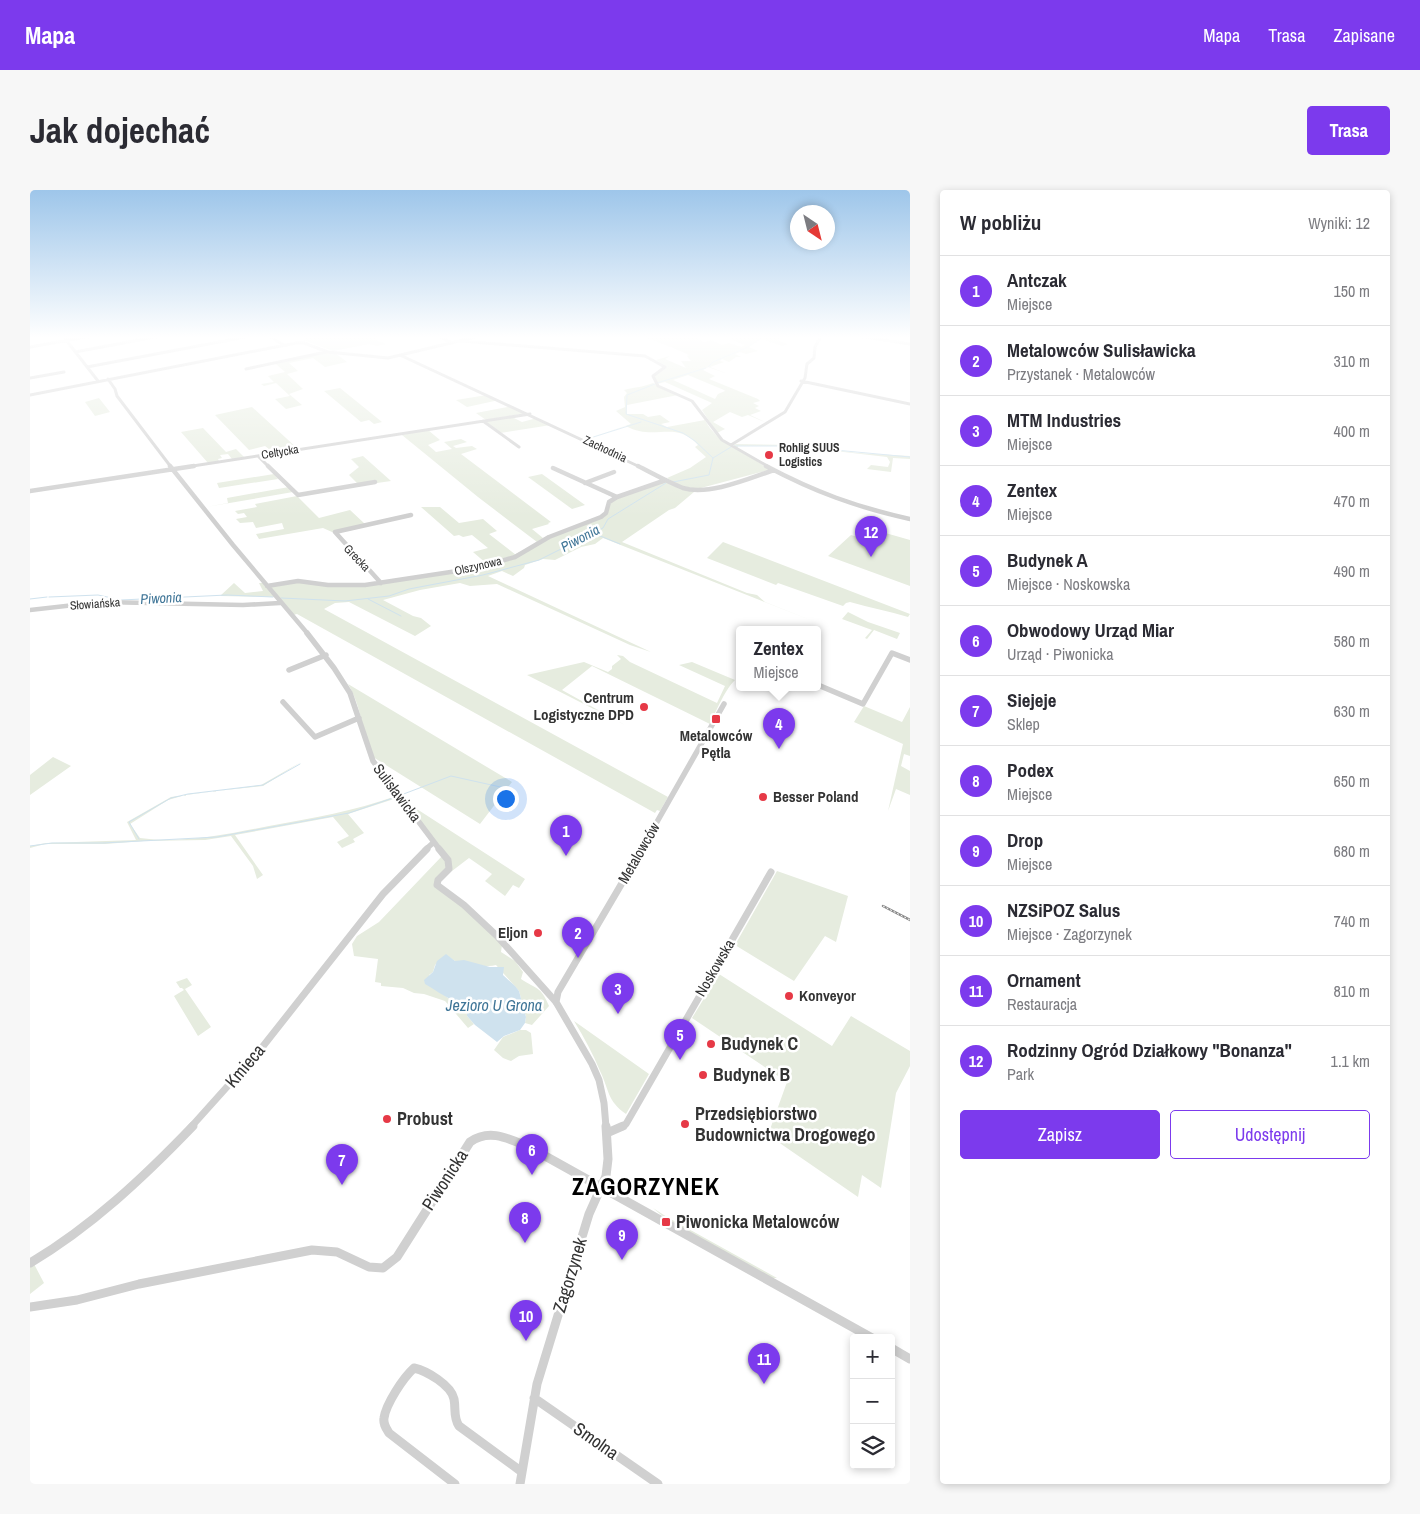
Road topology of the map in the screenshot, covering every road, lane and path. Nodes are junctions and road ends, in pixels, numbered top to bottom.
1 (117, 396) edge
2 (491, 396) edge
3 (679, 396) edge
4 (795, 396) edge
5 (874, 396) edge
6 (910, 404) edge
7 (530, 414) junction
8 (482, 421) junction
9 (731, 445) junction
10 (519, 447) dead end
11 (258, 456) junction
12 (553, 468) dead end
13 (173, 469) junction
14 (774, 470) junction
15 (614, 472) dead end
16 (669, 481) junction
17 (375, 482) dead end
18 (585, 483) junction
19 (30, 491) edge
20 (616, 497) junction
21 (411, 515) dead end
22 (910, 519) edge
23 (381, 583) junction
24 (267, 586) junction
25 (280, 603) junction
26 (30, 610) edge
27 (326, 654) junction
28 (910, 660) edge
29 (288, 670) dead end
30 (821, 686) edge
31 (283, 702) dead end
32 (724, 704) dead end
33 (863, 704) joint
34 (359, 718) junction
35 (434, 842) junction
36 (771, 872) dead end
37 (556, 1002) junction
38 (607, 1133) junction
39 (602, 1186) junction
40 (30, 1263) edge
41 (30, 1307) edge
42 (865, 1334) edge
43 (895, 1350) edge
44 (910, 1359) edge
45 (534, 1398) junction
46 (522, 1472) junction
47 (455, 1484) edge
48 (520, 1484) edge
49 (658, 1484) edge

1 - 13 street, Sulisławicka
2 - 7 street, Zachodnia
3 - 9 street
4 - 9 street
5 - 6 street
7 - 8 street, Celtycka
7 - 16 street, Zachodnia
8 - 10 street
8 - 11 street, Celtycka
9 - 14 street
11 - 13 street, Celtycka
11 - 17 street
12 - 18 street
13 - 19 street, Celtycka
13 - 24 street, Sulisławicka
14 - 16 street, Zachodnia
14 - 22 street
15 - 18 street
16 - 20 street
18 - 20 street
20 - 23 street, Olszynowa
21 - 23 street, Grecka
23 - 24 street, Olszynowa
24 - 25 street, Sulisławicka
25 - 26 street, Słowiańska
25 - 27 street, Sulisławicka
27 - 29 street
27 - 34 street, Sulisławicka
28 - 33 street
30 - 33 street
31 - 34 street
32 - 37 street, Metalowców
34 - 35 street, Sulisławicka
35 - 37 street, Sulisławicka
35 - 40 street, Kmieca
36 - 38 street, Noskowska
37 - 38 street, Sulisławicka
38 - 39 street, Sulisławicka
39 - 41 street, Piwonicka
39 - 42 street, Piwonicka
39 - 45 street, Zagorzynek
43 - 44 street
45 - 46 street, Zagorzynek
45 - 49 street, Smolna
46 - 47 street
46 - 48 street, Zagorzynek

